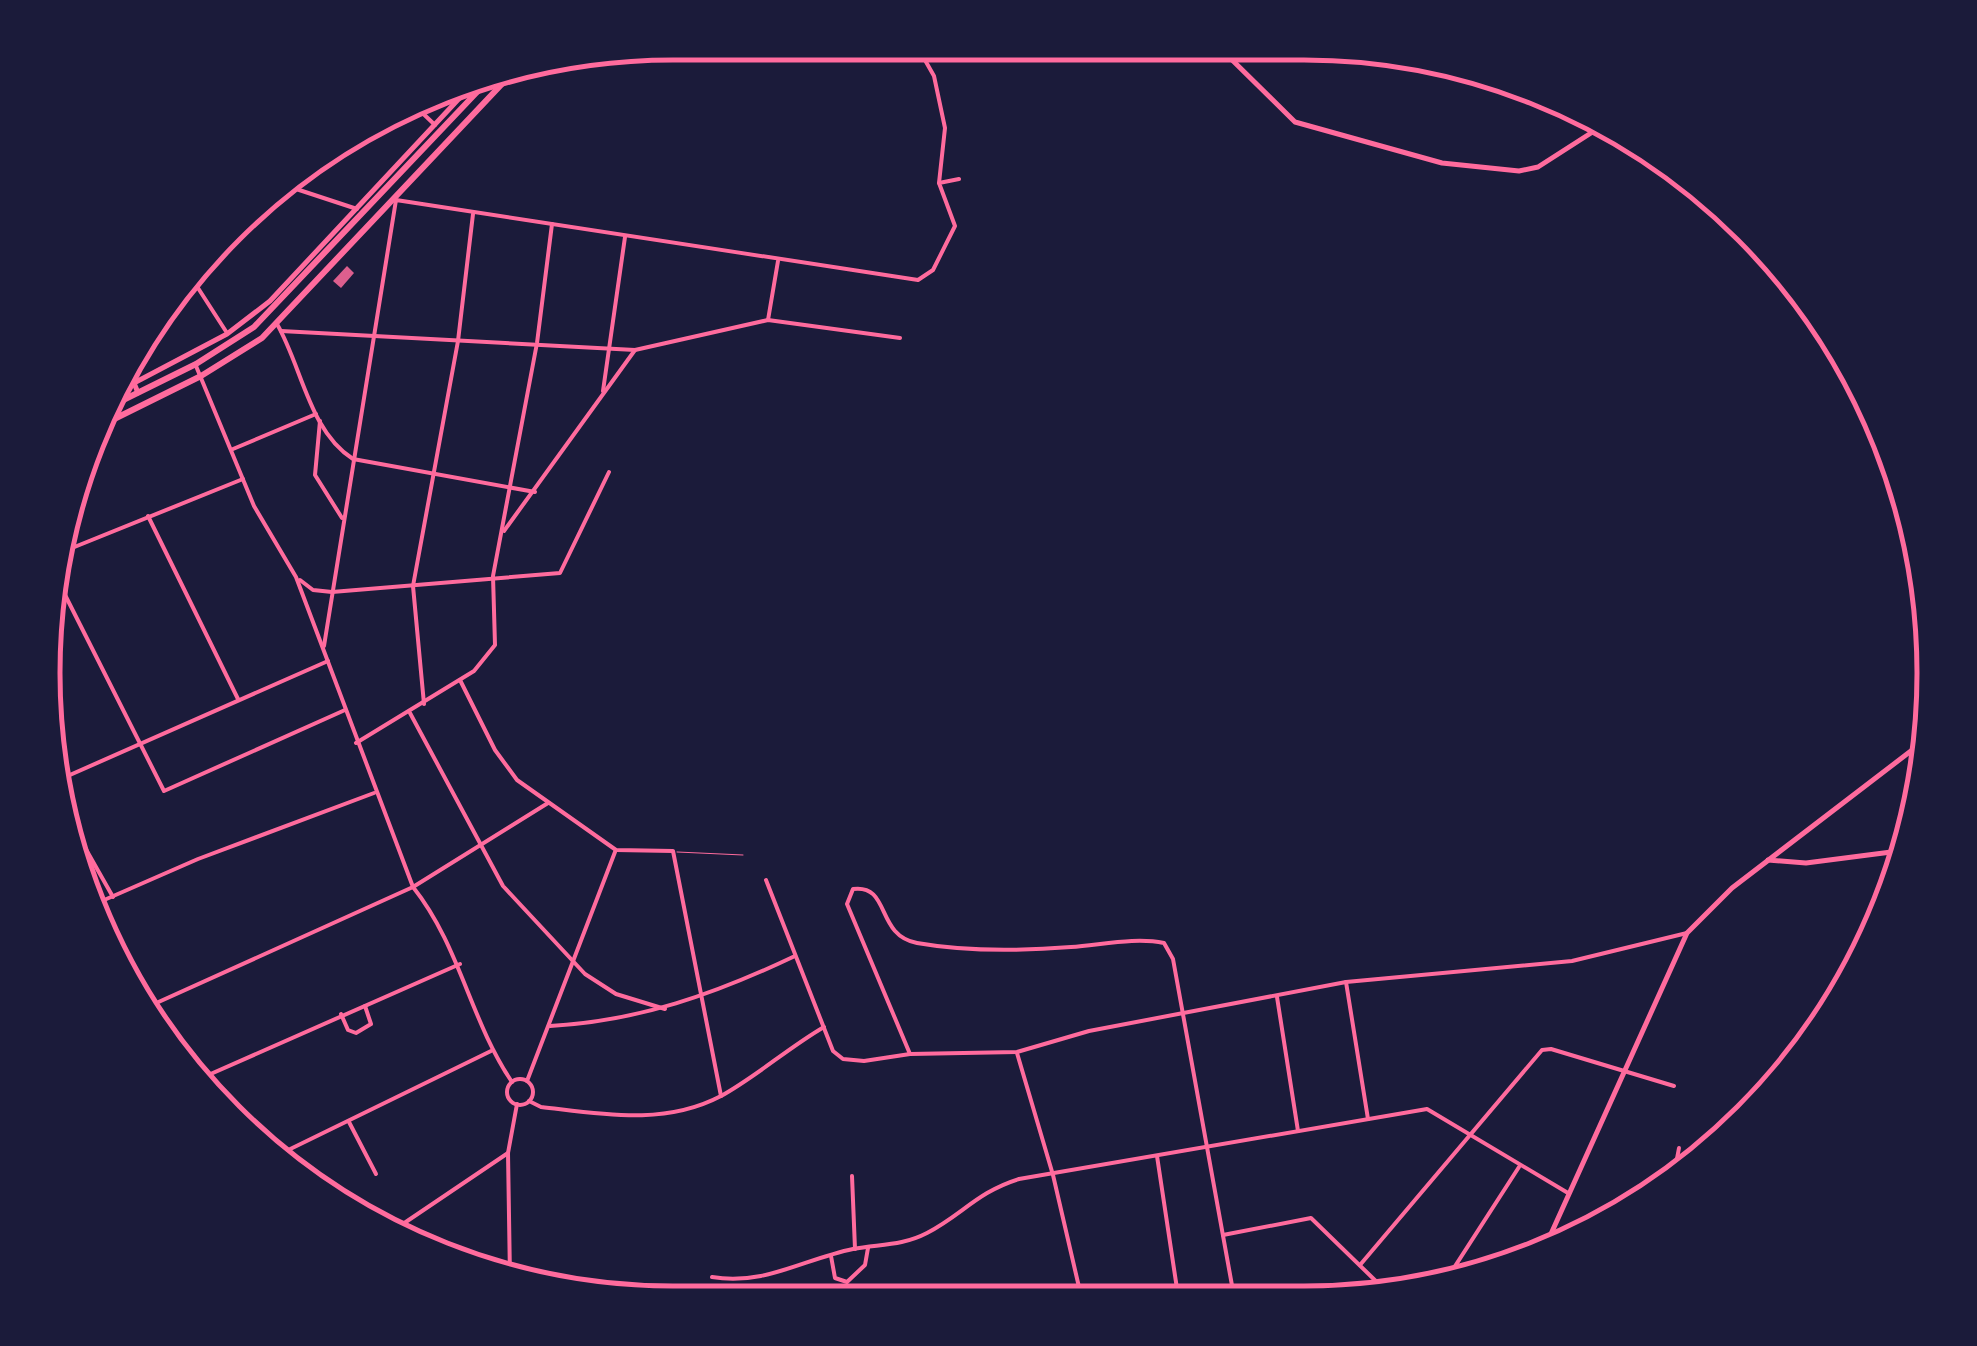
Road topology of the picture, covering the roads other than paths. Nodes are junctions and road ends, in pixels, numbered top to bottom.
1 (925, 60) edge
2 (1232, 60) edge
3 (501, 85) edge
4 (475, 93) edge
5 (459, 99) edge
6 (423, 113) edge
7 (436, 125) junction
8 (1592, 132) edge
9 (959, 180) dead end
10 (939, 183) junction
11 (298, 189) edge
12 (396, 200) junction
13 (362, 210) junction
14 (474, 213) junction
15 (552, 224) junction
16 (625, 235) junction
17 (778, 261) junction
18 (197, 287) edge
19 (768, 320) junction
20 (279, 327) junction
21 (227, 334) junction
22 (375, 334) junction
23 (900, 338) dead end
24 (458, 341) junction
25 (536, 343) junction
26 (608, 348) junction
27 (635, 350) junction
28 (196, 364) junction
29 (200, 376) junction
30 (134, 384) joint
31 (138, 392) junction
32 (602, 396) junction
33 (125, 399) edge
34 (316, 414) junction
35 (116, 418) edge
36 (320, 421) junction
37 (232, 449) junction
38 (353, 460) junction
39 (609, 472) dead end
40 (432, 473) junction
41 (243, 478) junction
42 (510, 486) junction
43 (534, 492) junction
44 (148, 516) junction
45 (342, 518) junction
46 (504, 531) junction
47 (73, 547) edge
48 (493, 576) junction
49 (296, 577) junction
50 (413, 586) junction
51 (332, 592) junction
52 (65, 596) edge
53 (324, 646) junction
54 (328, 661) junction
55 (460, 680) junction
56 (238, 699) junction
57 (424, 704) junction
58 (344, 710) junction
59 (410, 714) junction
60 (356, 743) junction
61 (138, 744) junction
62 (1912, 750) edge
63 (69, 775) edge
64 (374, 793) junction
65 (548, 803) junction
66 (478, 845) junction
67 (616, 850) junction
68 (87, 851) edge
69 (673, 851) junction
70 (1890, 851) edge
71 (744, 855) dead end
72 (1768, 860) junction
73 (766, 880) dead end
74 (413, 887) junction
75 (112, 896) junction
76 (104, 900) edge
77 (1686, 933) junction
78 (796, 956) junction
79 (574, 962) junction
80 (460, 964) junction
81 (1346, 982) junction
82 (1277, 996) junction
83 (699, 999) junction
84 (156, 1002) edge
85 (364, 1004) junction
86 (665, 1008) junction
87 (1181, 1013) junction
88 (341, 1014) junction
89 (550, 1026) junction
90 (824, 1028) junction
91 (491, 1051) junction
92 (1017, 1052) junction
93 (910, 1054) junction
94 (1623, 1071) junction
95 (209, 1074) edge
96 (527, 1080) junction
97 (512, 1082) junction
98 (1674, 1086) dead end
99 (721, 1096) junction
100 (529, 1101) junction
101 (517, 1104) junction
102 (1368, 1119) junction
103 (349, 1122) junction
104 (1298, 1131) junction
105 (1470, 1134) junction
106 (1204, 1147) junction
107 (1679, 1148) dead end
108 (289, 1150) edge
109 (508, 1153) junction
110 (1157, 1156) junction
111 (1677, 1159) edge
112 (1519, 1167) junction
113 (376, 1174) dead end
114 (1053, 1175) junction
115 (852, 1176) dead end
116 (1568, 1194) junction
117 (403, 1224) edge
118 (1550, 1234) edge
119 (1222, 1235) junction
120 (868, 1248) junction
121 (855, 1249) junction
122 (831, 1256) junction
123 (510, 1264) edge
124 (1360, 1264) junction
125 (1455, 1267) edge
126 (712, 1276) dead end
127 (1377, 1282) edge
128 (1079, 1286) edge
129 (1177, 1286) edge
130 (1232, 1286) edge

1 - 10 street
2 - 8 street
3 - 12 main road
4 - 13 main road
5 - 7 street
6 - 7 street
7 - 13 street
9 - 10 street
10 - 17 street
11 - 13 street
12 - 14 street
12 - 20 main road
12 - 22 street
13 - 21 street
13 - 28 main road
14 - 15 street
14 - 24 street
15 - 16 street
15 - 25 street
16 - 17 street
16 - 26 street
17 - 19 street
18 - 21 street
19 - 23 street
19 - 27 street
20 - 22 street
20 - 29 main road
20 - 34 street
21 - 30 street
22 - 24 street
22 - 38 street
24 - 25 street
24 - 40 street
25 - 26 street
25 - 42 street
26 - 27 street
26 - 32 street
27 - 32 street
28 - 29 street
28 - 31 main road
29 - 35 main road
29 - 37 street
30 - 31 street
31 - 33 main road
32 - 43 street
34 - 36 street
34 - 37 street
36 - 38 street
36 - 45 street
37 - 41 street
38 - 40 street
38 - 45 street
39 - 48 street
40 - 42 street
40 - 50 street
41 - 44 street
41 - 49 street
42 - 43 street
42 - 46 street
43 - 46 street
44 - 47 street
44 - 56 street
45 - 51 street
46 - 48 street
48 - 50 street
48 - 55 street
49 - 51 street
49 - 53 street
50 - 51 street
50 - 57 street
51 - 53 street
52 - 61 street
53 - 54 street
54 - 56 street
54 - 58 street
55 - 57 street
55 - 65 street
56 - 61 street
57 - 59 street
58 - 60 street
58 - 61 street
59 - 60 street
59 - 66 street
60 - 64 street
61 - 63 street
62 - 72 street
64 - 74 street
64 - 75 street
65 - 66 street
65 - 67 street
66 - 74 street
66 - 79 street
67 - 69 street
67 - 79 street
68 - 75 street
69 - 71 lane
69 - 83 street
70 - 72 street
72 - 77 street
73 - 78 street
74 - 80 street
74 - 84 street
75 - 76 street
77 - 81 street
77 - 94 street
78 - 83 street
78 - 90 street
79 - 86 street
79 - 89 street
80 - 85 street
80 - 91 street
81 - 82 street
81 - 102 street
82 - 87 street
82 - 104 street
83 - 86 street
83 - 99 street
85 - 88 street
85 - 88 street
86 - 89 street
87 - 92 street
87 - 93 street
87 - 106 street
88 - 95 street
89 - 96 street
90 - 93 street
90 - 99 street
91 - 97 street
91 - 103 street
92 - 93 street
92 - 114 street
94 - 98 street
94 - 105 street
94 - 116 street
96 - 97 street
96 - 100 street
97 - 101 street
99 - 100 street
100 - 101 street
101 - 109 street
102 - 104 street
102 - 105 street
103 - 108 street
103 - 113 street
104 - 106 street
105 - 112 street
105 - 124 street
106 - 110 street
106 - 119 street
107 - 111 street
109 - 117 street
109 - 123 street
110 - 114 street
110 - 129 street
112 - 116 street
112 - 125 street
114 - 120 street
114 - 128 street
115 - 121 street
116 - 118 street
119 - 124 street
119 - 130 street
120 - 121 street
120 - 122 street
121 - 122 street
122 - 126 street
124 - 127 street

